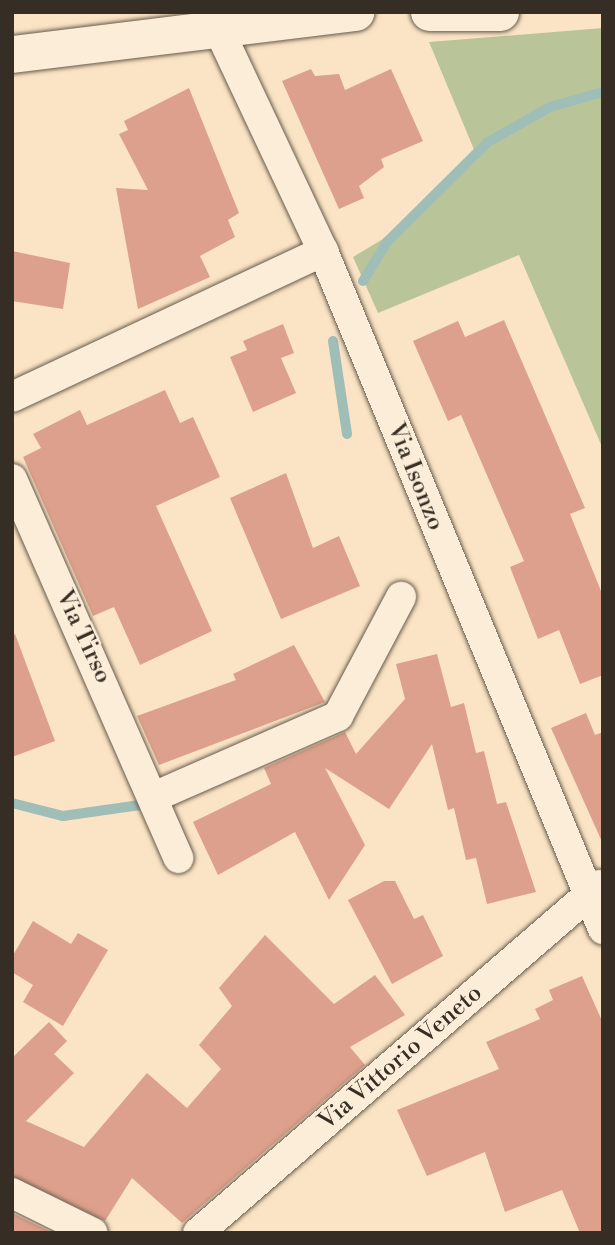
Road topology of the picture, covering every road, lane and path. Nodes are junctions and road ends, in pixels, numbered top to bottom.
1 (355, 12) edge
2 (429, 12) edge
3 (500, 12) edge
4 (218, 28) junction
5 (12, 54) edge
6 (323, 251) junction
7 (12, 397) edge
8 (12, 479) edge
9 (401, 597) dead end
10 (156, 796) junction
11 (178, 858) dead end
12 (595, 889) edge
13 (603, 929) edge
14 (12, 1193) edge
15 (93, 1233) edge
16 (198, 1233) edge

1 - 4 street
2 - 3 street
4 - 5 street
4 - 6 street, Via Isonzo
6 - 7 street
6 - 12 street, Via Isonzo
8 - 10 street, Via Tirso
9 - 10 street
10 - 11 street, Via Tirso
12 - 13 street, Via Isonzo
12 - 16 street, Via Vittorio Veneto
14 - 15 street

